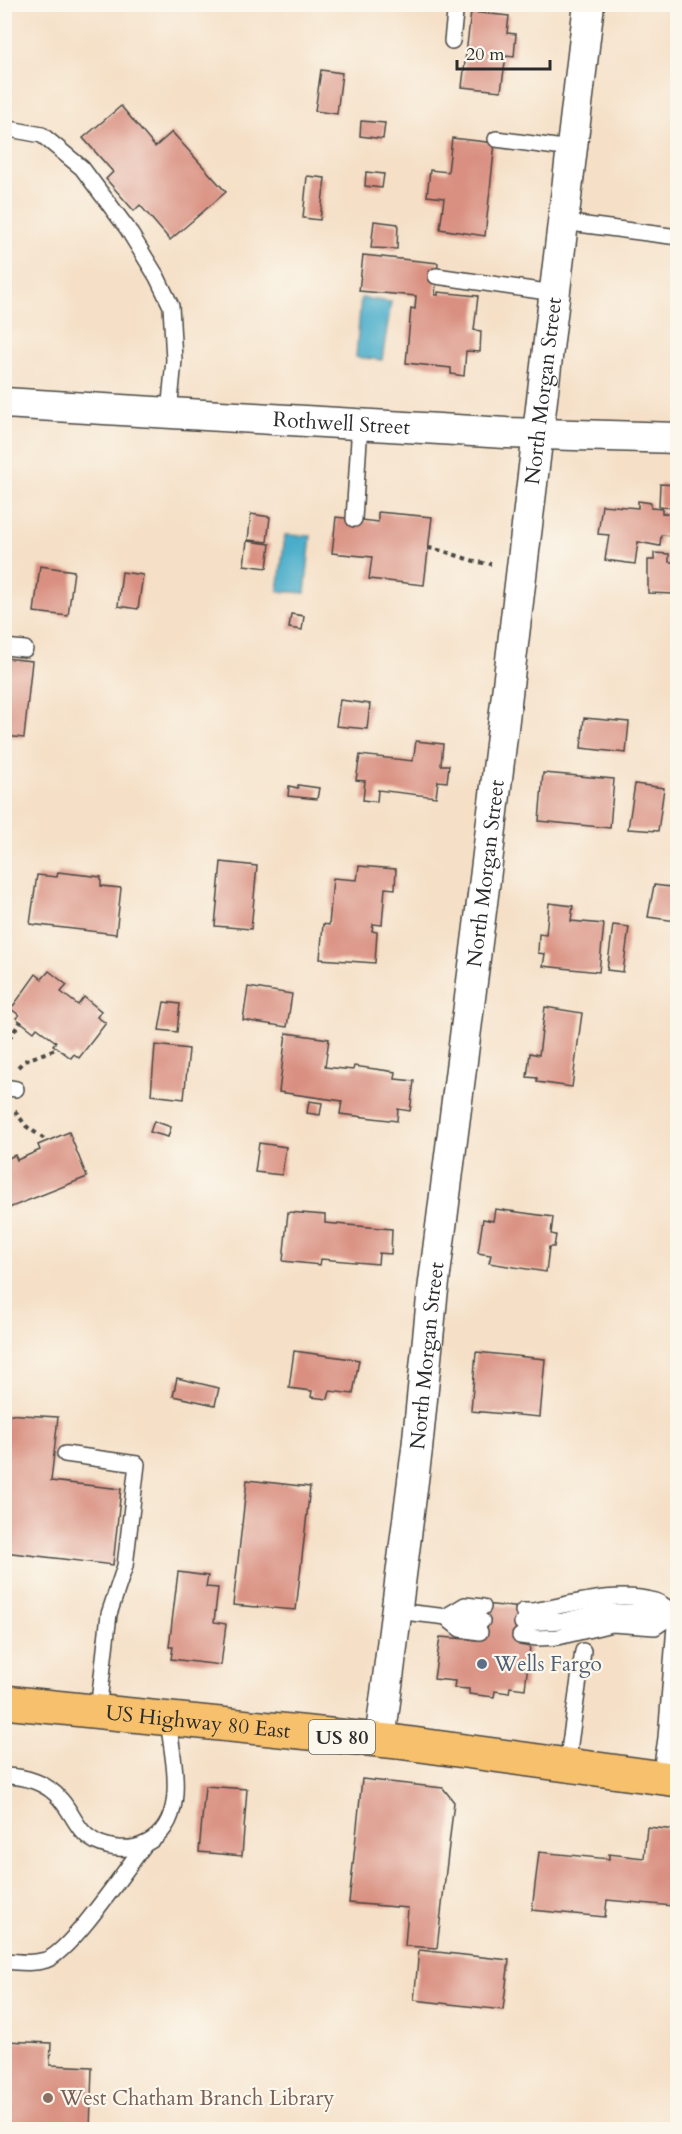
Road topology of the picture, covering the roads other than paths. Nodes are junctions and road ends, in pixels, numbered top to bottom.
1 (456, 4) edge
2 (589, 4) edge
3 (452, 41) dead end
4 (4, 128) edge
5 (496, 139) dead end
6 (571, 149) junction
7 (562, 222) junction
8 (678, 237) edge
9 (436, 276) dead end
10 (554, 293) junction
11 (4, 403) edge
12 (169, 413) junction
13 (360, 424) junction
14 (538, 433) junction
15 (678, 438) edge
16 (354, 519) dead end
17 (4, 647) edge
18 (25, 649) dead end
19 (65, 1454) dead end
20 (395, 1611) junction
21 (675, 1614) junction
22 (445, 1617) junction
23 (583, 1651) dead end
24 (4, 1702) edge
25 (98, 1711) junction
26 (168, 1719) junction
27 (380, 1740) junction
28 (567, 1765) junction
29 (4, 1776) edge
30 (669, 1779) edge
31 (145, 1844) junction
32 (4, 1961) edge

1 - 3 lane
2 - 6 street, North Morgan Street
4 - 12 lane
5 - 6 lane
6 - 7 street, North Morgan Street
7 - 8 lane
7 - 10 street, North Morgan Street
9 - 10 lane
10 - 14 street, North Morgan Street
11 - 12 street, Rothwell Street
12 - 13 street, Rothwell Street
13 - 14 street, Rothwell Street
13 - 16 lane
14 - 15 street, Rothwell Street
14 - 20 street, North Morgan Street
17 - 18 lane
19 - 25 lane
20 - 22 lane
20 - 27 street, North Morgan Street
21 - 21 lane
21 - 30 lane
22 - 22 lane
23 - 28 lane
24 - 25 main road, US Highway 80 East / US 80
25 - 26 main road, US Highway 80 East / US 80
26 - 27 main road, US Highway 80 East / US 80
26 - 31 lane
27 - 28 main road, US Highway 80 East / US 80
28 - 30 main road, US Highway 80 East / US 80
29 - 31 lane
31 - 32 lane

